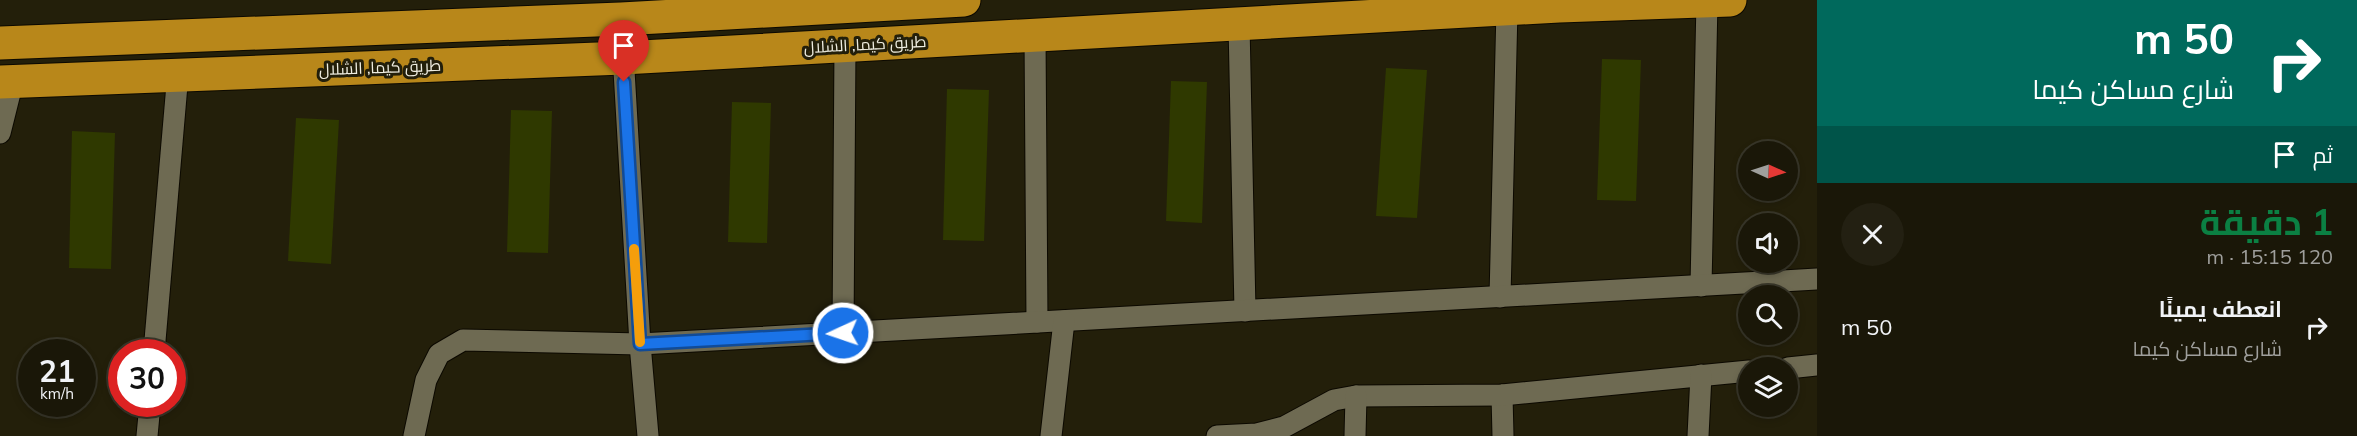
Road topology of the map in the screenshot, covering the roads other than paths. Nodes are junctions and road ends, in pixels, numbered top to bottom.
1 (964, 0) edge
2 (1730, 0) edge
3 (1707, 1) edge
4 (1507, 9) junction
5 (621, 19) junction
6 (1239, 24) junction
7 (1035, 35) junction
8 (0, 43) edge
9 (845, 46) junction
10 (623, 58) junction
11 (178, 74) junction
12 (7, 81) edge
13 (0, 133) edge
14 (1817, 279) edge
15 (1701, 286) junction
16 (1500, 297) junction
17 (1245, 311) junction
18 (1064, 321) junction
19 (1037, 322) junction
20 (843, 333) junction
21 (155, 339) edge
22 (640, 344) junction
23 (1817, 365) edge
24 (1798, 367) edge
25 (1738, 372) edge
26 (1701, 375) junction
27 (1502, 395) junction
28 (1356, 396) junction
29 (149, 417) edge
30 (1257, 435) edge
31 (147, 436) edge
32 (414, 436) edge
33 (648, 436) edge
34 (1051, 436) edge
35 (1217, 436) edge
36 (1355, 436) edge
37 (1503, 436) edge
38 (1698, 436) edge

1 - 5 highway
2 - 3 highway, طريق كيما, الشلال
3 - 4 highway, طريق كيما, الشلال
3 - 15 street
4 - 6 highway, طريق كيما, الشلال
4 - 16 street
5 - 8 highway
5 - 10 street
6 - 7 highway, طريق كيما, الشلال
6 - 17 street
7 - 9 highway, طريق كيما, الشلال
7 - 19 street
9 - 10 highway, طريق كيما, الشلال
9 - 20 street
10 - 11 highway, طريق كيما, الشلال
10 - 22 street
11 - 12 highway, طريق كيما, الشلال
11 - 21 street
12 - 13 street
14 - 15 street
15 - 16 street
16 - 17 street
17 - 18 street
18 - 19 street
18 - 34 street
19 - 20 street
20 - 22 street
22 - 32 street
22 - 33 street
23 - 24 street
25 - 26 street
26 - 27 street
26 - 38 street
27 - 28 street
27 - 37 street
28 - 30 street
28 - 36 street
29 - 31 street
30 - 35 street

